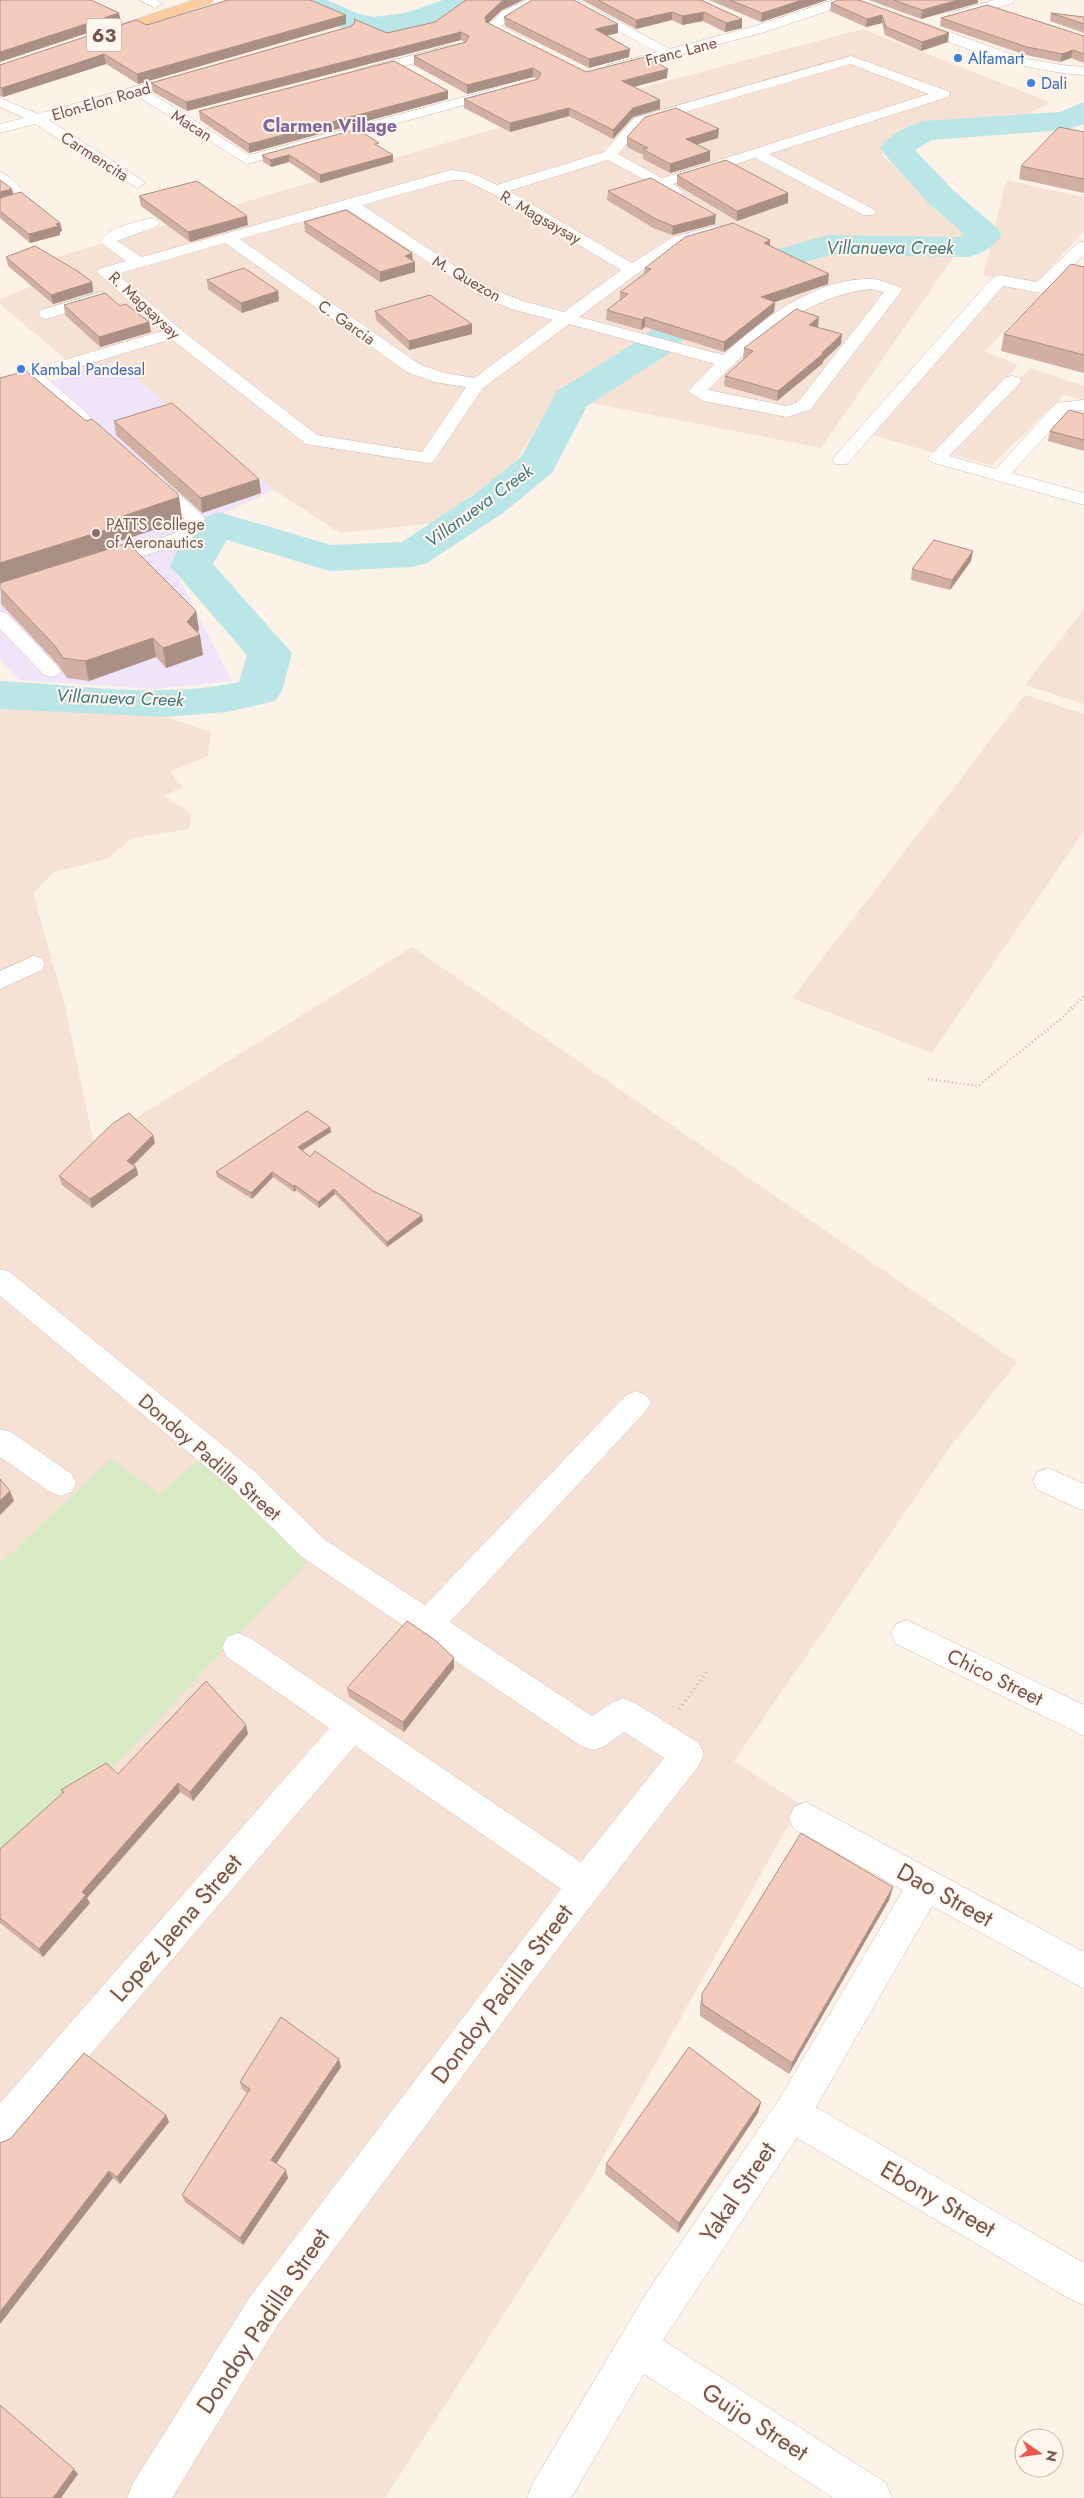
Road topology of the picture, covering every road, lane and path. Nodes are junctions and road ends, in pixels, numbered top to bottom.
1 (169, 0) edge
2 (208, 0) edge
3 (538, 0) edge
4 (568, 0) edge
5 (815, 0) edge
6 (846, 0) edge
7 (150, 2) edge
8 (828, 6) junction
9 (1007, 6) edge
10 (902, 19) edge
11 (101, 22) edge
12 (743, 22) edge
13 (919, 26) junction
14 (760, 29) junction
15 (90, 40) edge
16 (461, 46) edge
17 (535, 49) edge
18 (670, 54) junction
19 (398, 64) junction
20 (1084, 71) edge
21 (596, 72) edge
22 (415, 73) edge
23 (352, 75) edge
24 (165, 82) edge
25 (516, 87) edge
26 (136, 90) junction
27 (448, 91) edge
28 (464, 100) junction
29 (0, 102) edge
30 (203, 114) edge
31 (184, 118) junction
32 (38, 119) junction
33 (0, 129) edge
34 (756, 154) junction
35 (609, 155) junction
36 (0, 176) edge
37 (137, 183) dead end
38 (661, 183) junction
39 (496, 190) junction
40 (15, 191) dead end
41 (685, 197) edge
42 (349, 203) junction
43 (868, 212) dead end
44 (717, 216) edge
45 (152, 223) edge
46 (227, 237) junction
47 (1084, 246) edge
48 (139, 262) junction
49 (632, 270) junction
50 (126, 289) junction
51 (47, 314) dead end
52 (564, 320) junction
53 (174, 333) junction
54 (725, 361) junction
55 (34, 375) junction
56 (1012, 381) dead end
57 (477, 384) junction
58 (0, 386) edge
59 (1084, 405) edge
60 (93, 428) edge
61 (841, 460) dead end
62 (137, 466) edge
63 (1000, 476) junction
64 (1084, 499) edge
65 (85, 568) edge
66 (0, 617) edge
67 (51, 670) edge
68 (33, 964) dead end
69 (0, 981) edge
70 (1084, 996) edge
71 (928, 1078) dead end
72 (0, 1262) edge
73 (0, 1280) edge
74 (636, 1403) dead end
75 (0, 1441) edge
76 (241, 1478) junction
77 (1048, 1481) dead end
78 (61, 1483) dead end
79 (1084, 1498) edge
80 (428, 1624) junction
81 (907, 1634) dead end
82 (238, 1647) dead end
83 (708, 1670) dead end
84 (1084, 1721) edge
85 (352, 1725) junction
86 (659, 1736) junction
87 (806, 1818) dead end
88 (586, 1885) junction
89 (925, 1885) junction
90 (1084, 1971) edge
91 (792, 2114) junction
92 (0, 2132) edge
93 (1084, 2285) edge
94 (638, 2347) junction
95 (148, 2498) edge
96 (548, 2498) edge
97 (871, 2498) edge

1 - 7 main road, 63
2 - 15 main road, 63
3 - 17 street
4 - 18 street
5 - 8 street
6 - 8 street, Franc Lane
7 - 11 main road, 63
8 - 14 street, Franc Lane
9 - 13 street
10 - 13 street
12 - 14 street
13 - 20 street
14 - 18 street, Franc Lane
16 - 19 street
18 - 21 street, Franc Lane
19 - 22 street
19 - 23 street
24 - 26 street, Elon-Elon Road
25 - 28 street
26 - 31 street, Macan
26 - 32 street, Elon-Elon Road
27 - 28 street
28 - 31 street, Macan
29 - 32 street, Carmencita
30 - 31 street
32 - 33 street, Elon-Elon Road
32 - 37 street, Carmencita
34 - 35 street
34 - 38 street
34 - 43 street
35 - 38 street
35 - 39 street
36 - 40 street
38 - 41 street
39 - 42 street, R. Magsaysay
39 - 49 street, R. Magsaysay
42 - 46 street, R. Magsaysay
42 - 52 street, M. Quezon
44 - 49 street, R. Magsaysay
45 - 48 street
46 - 48 street, R. Magsaysay
46 - 57 street, C. Garcia
47 - 61 street
48 - 50 street, R. Magsaysay
49 - 52 street, R. Magsaysay
50 - 51 street
50 - 53 street, R. Magsaysay
52 - 54 street, M. Quezon
52 - 57 street, R. Magsaysay
53 - 55 street
53 - 57 street, R. Magsaysay
54 - 54 street
55 - 58 street
55 - 60 street
56 - 63 street
59 - 63 street
62 - 65 street
63 - 64 street
66 - 67 street
68 - 69 street
70 - 71 path
72 - 76 street
73 - 76 street, Dondoy Padilla Street
74 - 80 street
75 - 78 street
76 - 80 street, Dondoy Padilla Street
77 - 79 street
80 - 86 street, Dondoy Padilla Street
81 - 84 street, Chico Street
82 - 85 street
83 - 86 path
85 - 88 street
85 - 92 street, Lopez Jaena Street
86 - 88 street, Dondoy Padilla Street
87 - 89 street, Dao Street
88 - 95 street, Dondoy Padilla Street
89 - 90 street, Dao Street
89 - 91 street, Yakal Street
91 - 93 street, Ebony Street
91 - 94 street, Yakal Street
94 - 96 street, Yakal Street
94 - 97 street, Guijo Street

